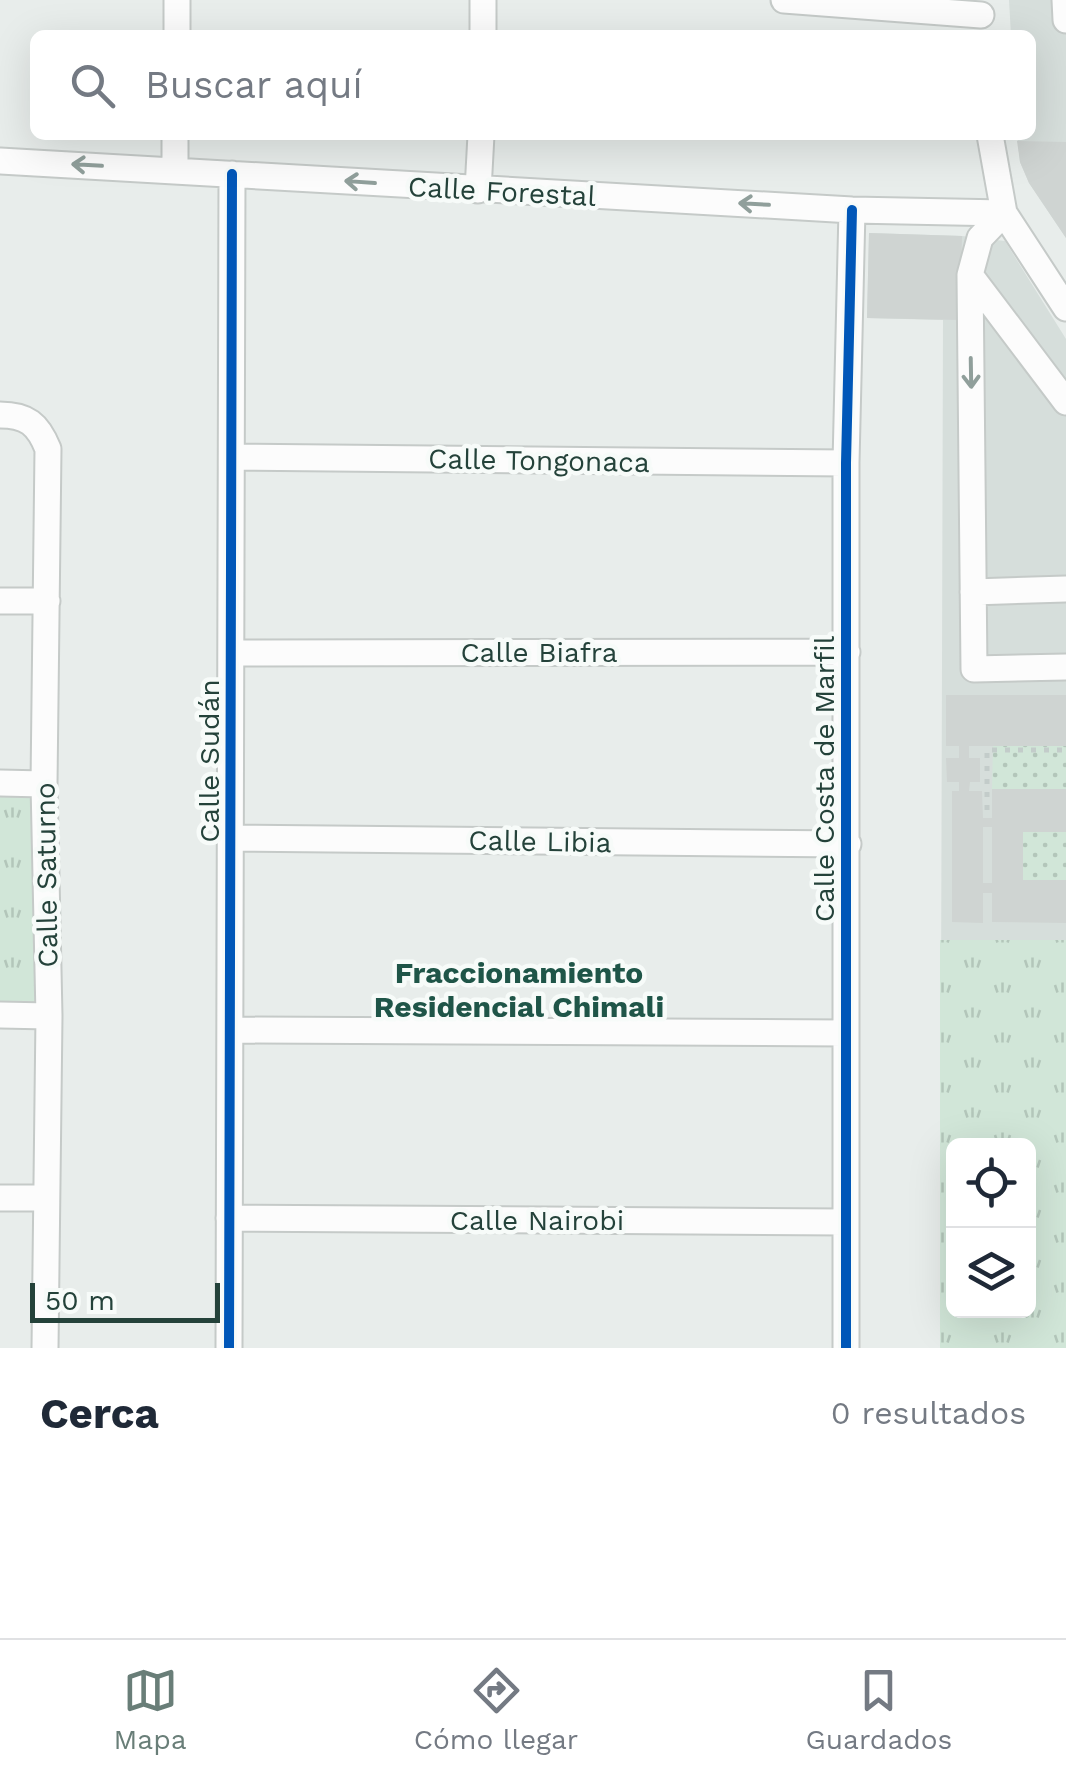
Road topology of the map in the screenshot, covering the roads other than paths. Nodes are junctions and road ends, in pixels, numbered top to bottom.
1 (177, 0) edge
2 (483, 0) edge
3 (784, 0) edge
4 (1065, 0) edge
5 (981, 17) edge
6 (1066, 20) edge
7 (176, 30) edge
8 (483, 30) edge
9 (175, 140) edge
10 (481, 140) edge
11 (991, 140) edge
12 (0, 161) edge
13 (175, 170) junction
14 (232, 174) junction
15 (478, 190) junction
16 (852, 210) junction
17 (1004, 213) junction
18 (970, 275) junction
19 (1066, 308) edge
20 (1066, 402) edge
21 (9, 415) edge
22 (232, 457) junction
23 (846, 463) junction
24 (1066, 589) edge
25 (973, 592) junction
26 (0, 601) edge
27 (47, 601) junction
28 (847, 652) junction
29 (232, 653) junction
30 (1066, 667) edge
31 (0, 784) edge
32 (44, 784) junction
33 (231, 838) junction
34 (848, 844) junction
35 (0, 1016) edge
36 (49, 1016) junction
37 (230, 1030) junction
38 (846, 1033) junction
39 (0, 1198) edge
40 (44, 1198) junction
41 (229, 1218) junction
42 (844, 1222) junction
43 (45, 1348) edge
44 (229, 1348) edge
45 (846, 1348) edge

1 - 7 street
2 - 8 street
3 - 5 street
4 - 6 street
9 - 13 street
10 - 15 street
11 - 17 street
13 -> 12 street, Calle Forestal
13 - 14 street, Calle Forestal
15 -> 14 street, Calle Forestal
14 - 22 street, Calle Sudán
16 -> 15 street, Calle Forestal
16 - 17 street, Calle Forestal
16 - 23 street, Calle Costa de Marfil
17 - 18 street
17 - 19 street
18 - 20 street
18 -> 25 street
21 - 27 street, Calle Saturno
22 - 23 street, Calle Tongonaca
22 - 29 street, Calle Sudán
23 - 28 street, Calle Costa de Marfil
24 - 25 street
25 - 30 street
26 - 27 street
27 - 32 street, Calle Saturno
28 - 29 street, Calle Biafra
28 - 34 street, Calle Costa de Marfil
29 - 33 street, Calle Sudán
31 - 32 street
32 - 36 street, Calle Saturno
33 - 34 street, Calle Libia
33 - 37 street, Calle Sudán
34 - 38 street, Calle Costa de Marfil
35 - 36 street
36 - 40 street, Calle Saturno
37 - 38 street
37 - 41 street, Calle Sudán
38 - 42 street, Calle Costa de Marfil
39 - 40 street
40 - 43 street, Calle Saturno
41 - 42 street, Calle Nairobi
41 - 44 street, Calle Sudán
42 - 45 street, Calle Costa de Marfil

